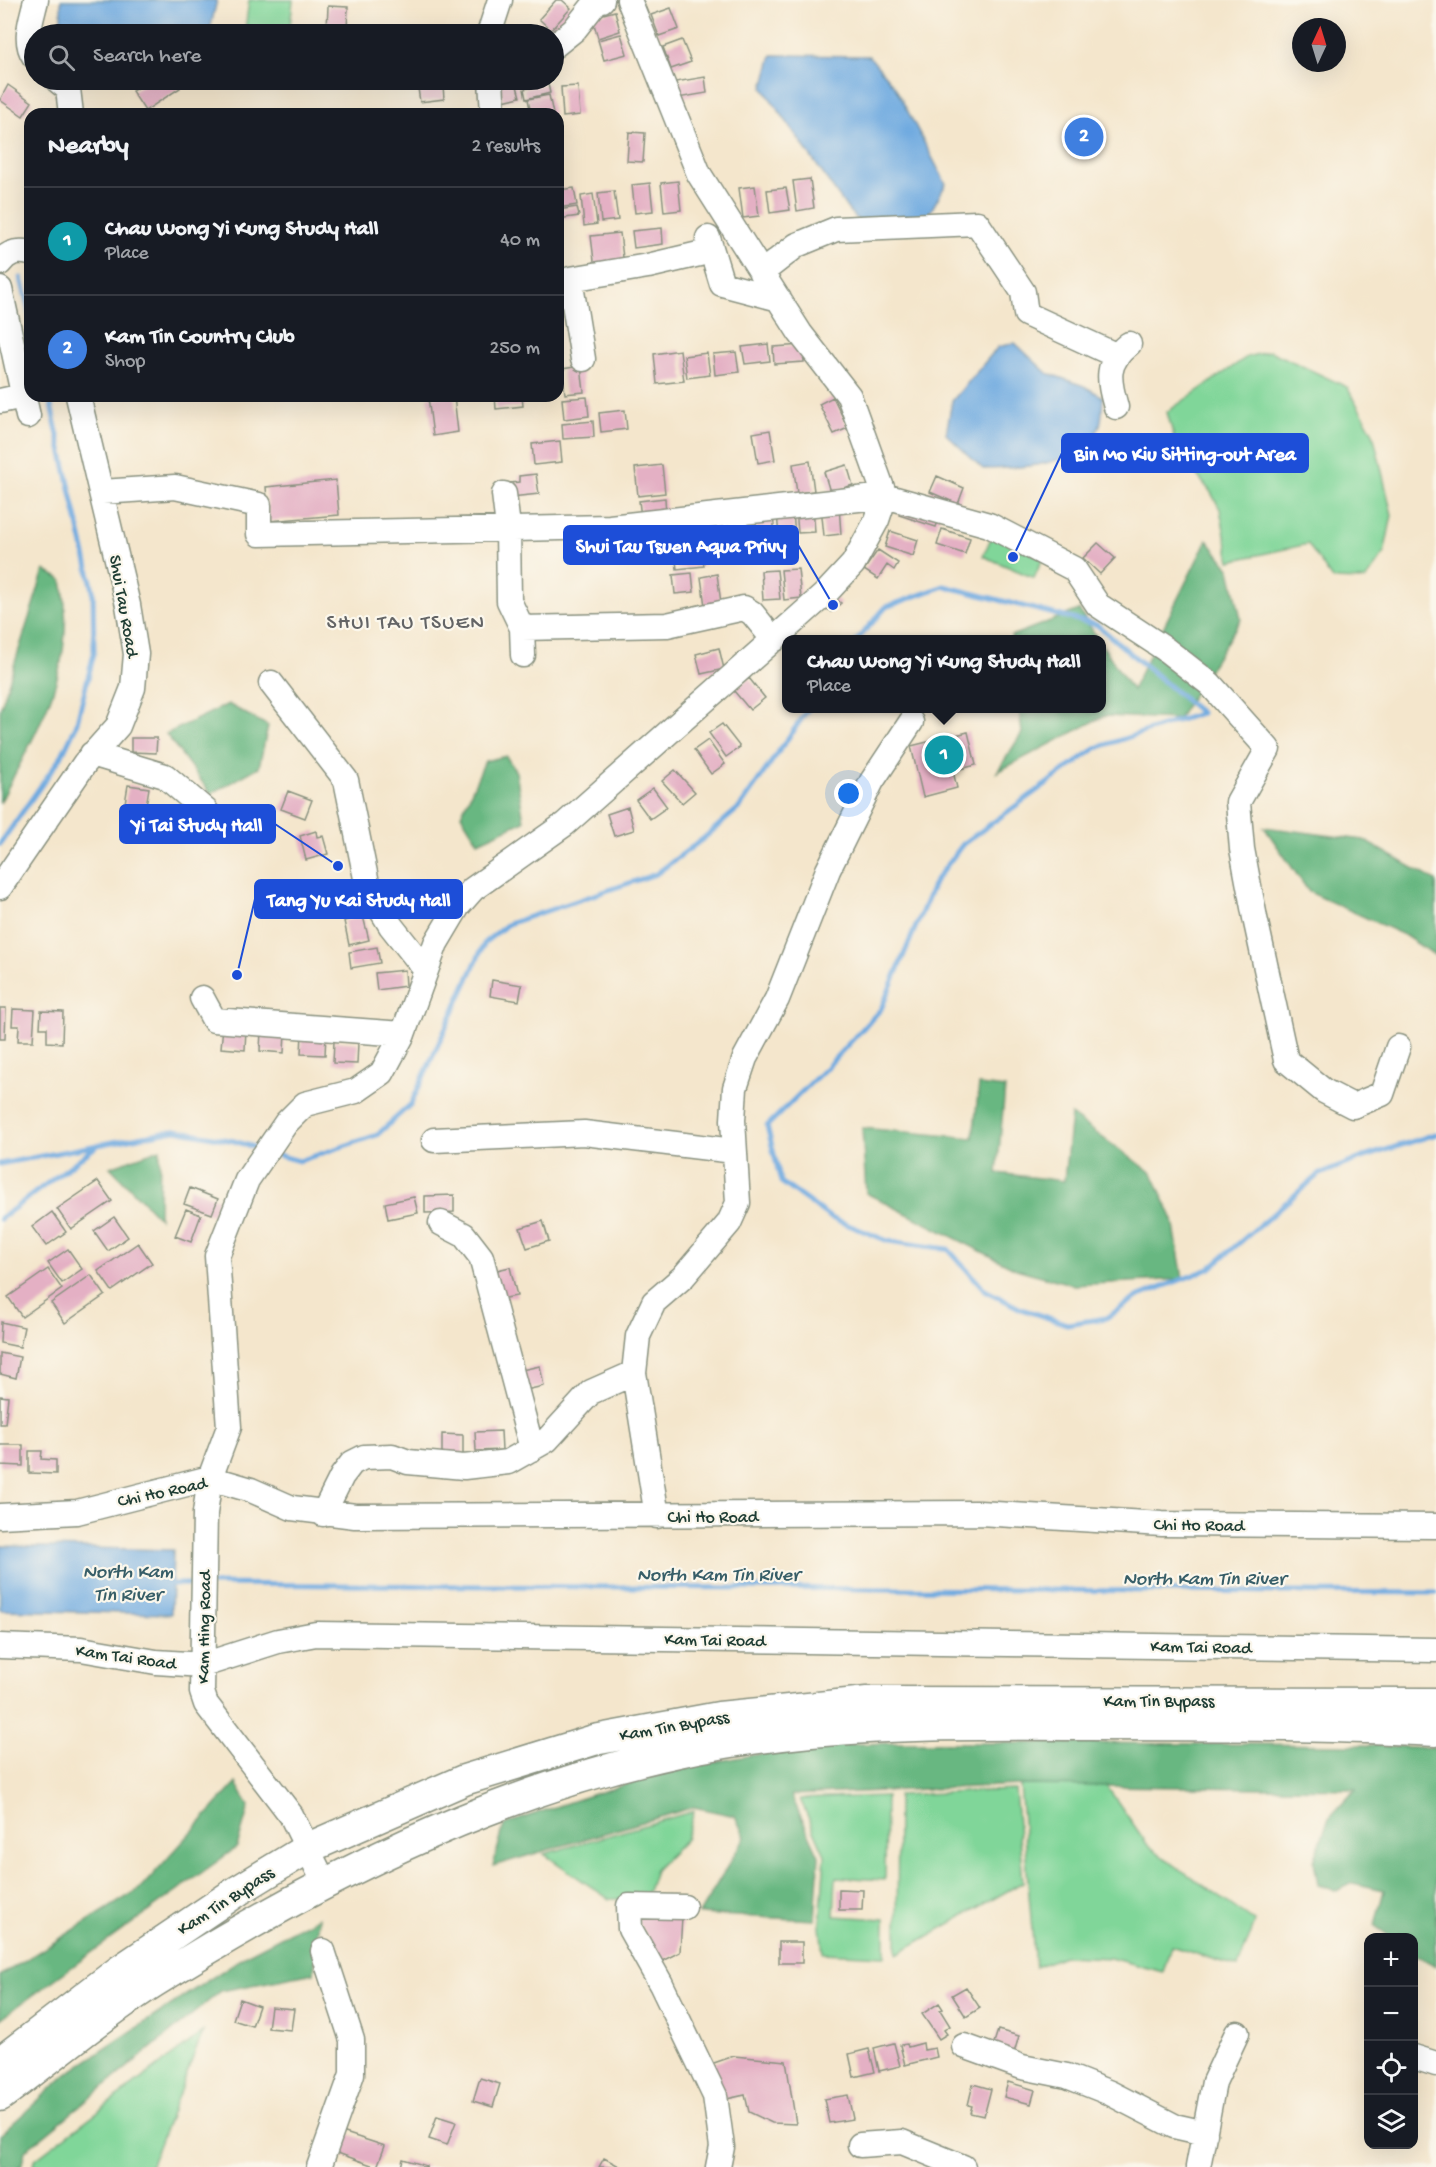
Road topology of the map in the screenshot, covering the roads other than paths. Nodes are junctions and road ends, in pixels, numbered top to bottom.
1 (36, 0) edge
2 (500, 0) edge
3 (602, 0) edge
4 (629, 0) edge
5 (30, 24) edge
6 (492, 24) edge
7 (564, 38) edge
8 (68, 90) edge
9 (492, 90) edge
10 (70, 108) edge
11 (493, 108) edge
12 (24, 253) edge
13 (0, 263) edge
14 (761, 273) junction
15 (0, 289) edge
16 (779, 299) junction
17 (583, 359) dead end
18 (80, 402) edge
19 (17, 405) edge
20 (1116, 407) dead end
21 (102, 492) junction
22 (504, 494) dead end
23 (885, 496) junction
24 (508, 527) junction
25 (522, 628) junction
26 (774, 640) junction
27 (523, 655) dead end
28 (271, 683) dead end
29 (911, 722) dead end
30 (92, 754) junction
31 (206, 811) dead end
32 (0, 887) edge
33 (425, 969) junction
34 (202, 998) dead end
35 (403, 1034) junction
36 (1398, 1047) dead end
37 (434, 1140) dead end
38 (734, 1150) junction
39 (441, 1223) dead end
40 (634, 1373) junction
41 (532, 1449) junction
42 (210, 1478) junction
43 (323, 1514) junction
44 (0, 1516) edge
45 (657, 1516) junction
46 (1436, 1526) edge
47 (0, 1646) edge
48 (1436, 1650) edge
49 (203, 1665) junction
50 (1436, 1703) edge
51 (1436, 1731) edge
52 (308, 1848) junction
53 (324, 1882) junction
54 (684, 1907) dead end
55 (324, 1951) dead end
56 (1237, 2033) dead end
57 (964, 2046) dead end
58 (1418, 2058) edge
59 (0, 2062) edge
60 (1436, 2064) edge
61 (0, 2096) edge
62 (1205, 2133) junction
63 (860, 2145) dead end
64 (319, 2167) edge
65 (718, 2167) edge
66 (963, 2167) edge
67 (1198, 2167) edge

1 - 5 street
2 - 6 street
3 - 7 street
4 - 14 street
8 - 10 street
9 - 11 street
12 - 13 street
14 - 16 street
14 - 20 street
15 - 19 street
16 - 17 street
16 - 23 street
18 - 21 street, Shui Tau Road
21 - 24 street
21 - 30 street, Shui Tau Road
22 - 24 street
23 - 24 street
23 - 26 street, Kam Hing Road
23 - 36 street
24 - 25 street
25 - 26 street
25 - 27 street
26 - 33 street, Kam Hing Road
28 - 33 street
29 - 38 street
30 - 31 street
30 - 32 street, Shui Tau Road
33 - 35 street, Kam Hing Road
34 - 35 street
35 - 42 street, Kam Hing Road
37 - 38 street
38 - 40 street
39 - 41 street
40 - 41 street
40 - 45 street
41 - 43 street
42 - 43 street, Chi Ho Road
42 - 44 street, Chi Ho Road
42 - 49 street, Kam Hing Road
43 - 45 street, Chi Ho Road
45 - 46 street, Chi Ho Road
47 - 49 street, Kam Tai Road
48 - 49 street, Kam Tai Road
49 - 52 street, Kam Hing Road
50 - 52 main road, Kam Tin Bypass
51 - 53 main road, Kam Tin Bypass
52 - 53 street, Kam Hing Road
52 - 59 main road, Kam Tin Bypass
53 - 61 main road, Kam Tin Bypass
54 - 65 street
55 - 64 street
56 - 62 street
57 - 62 street
58 - 60 street
62 - 67 street
63 - 66 street

